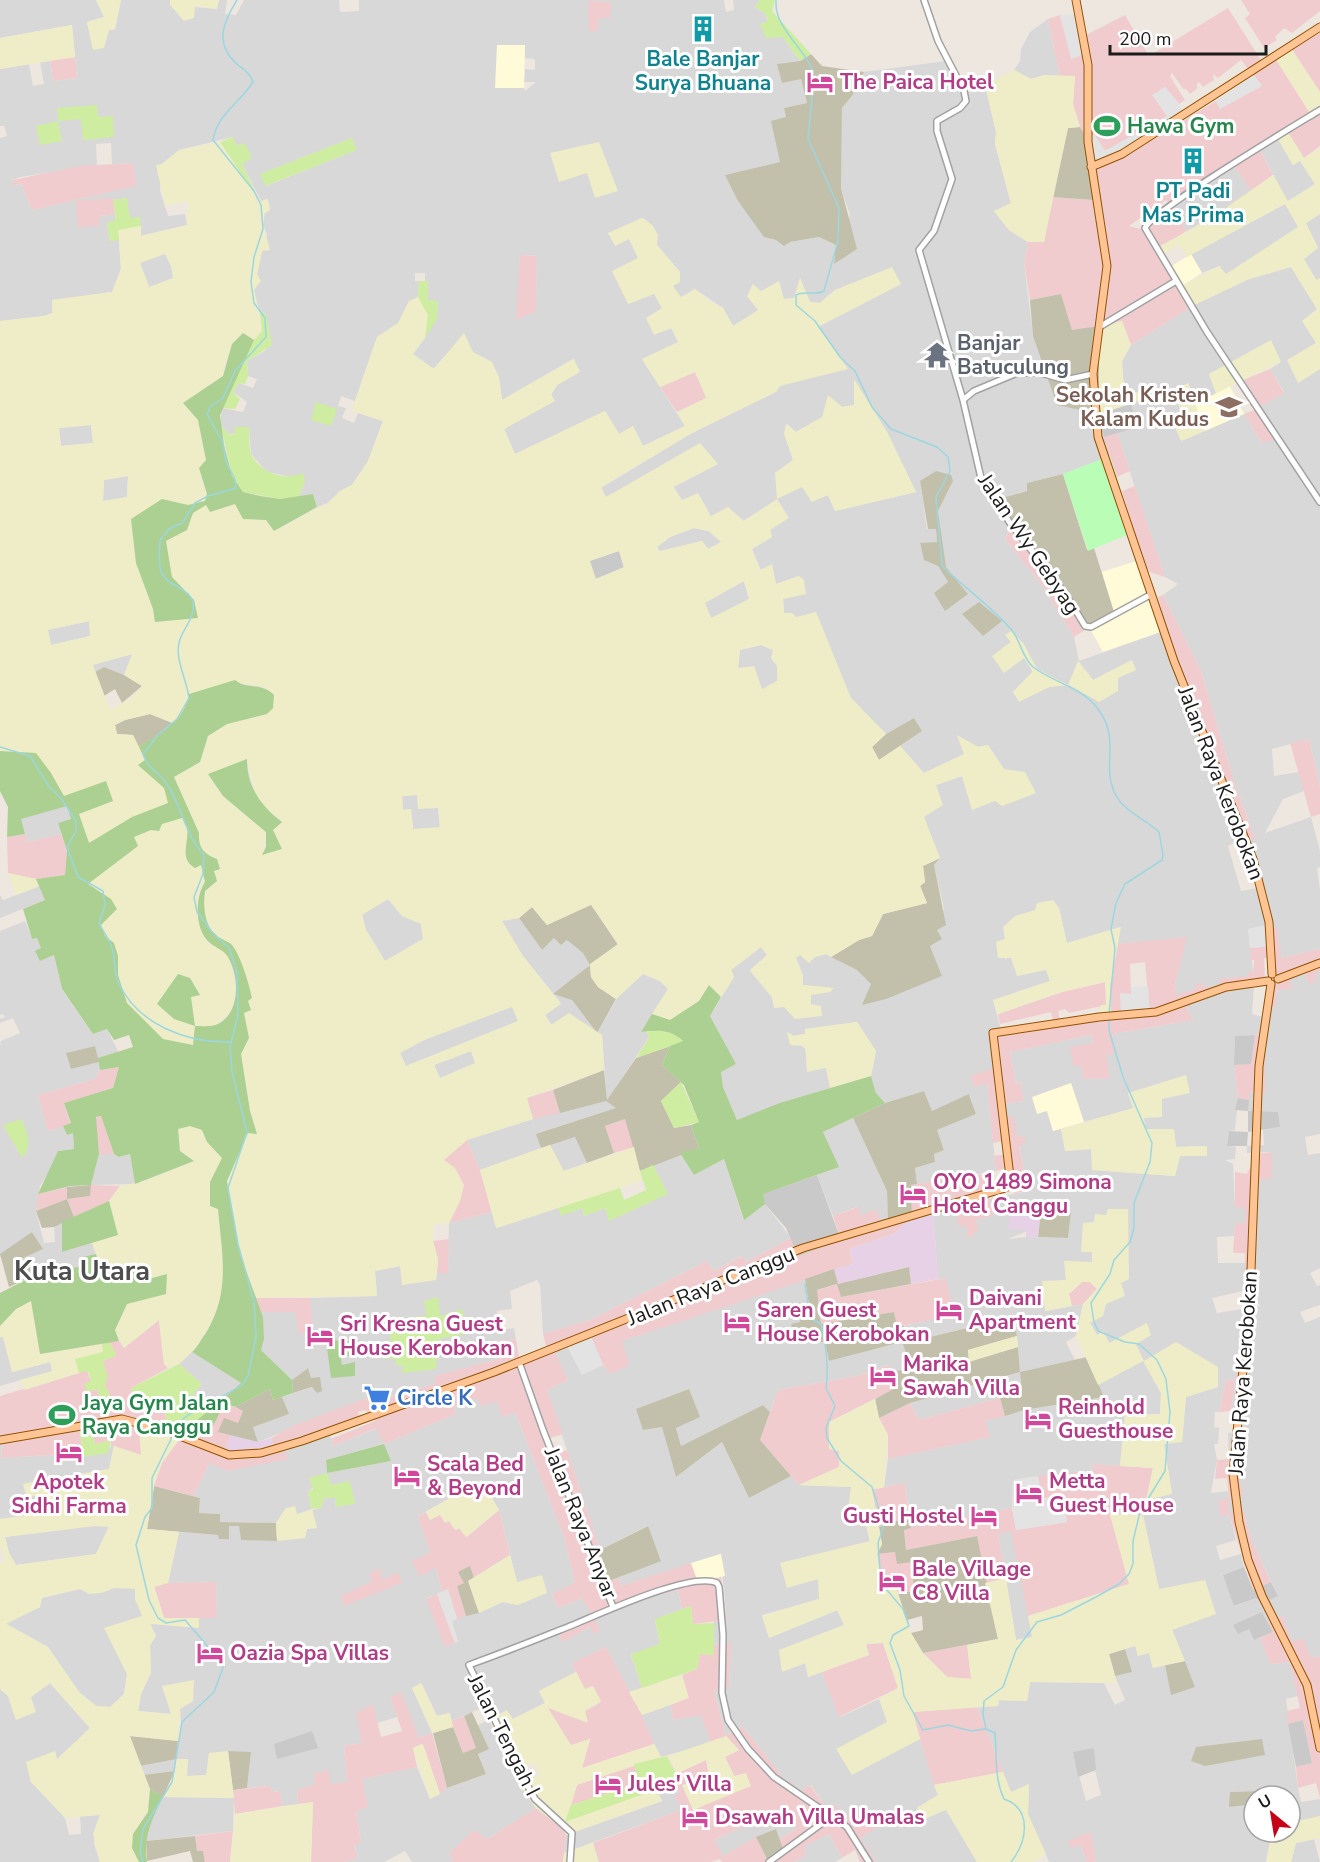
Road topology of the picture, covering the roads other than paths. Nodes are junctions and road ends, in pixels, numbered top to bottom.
1 (924, 0) edge
2 (1076, 0) edge
3 (1320, 27) edge
4 (1320, 110) edge
5 (1092, 167) junction
6 (1176, 281) junction
7 (1101, 326) junction
8 (1093, 374) junction
9 (959, 391) junction
10 (974, 391) junction
11 (963, 400) junction
12 (1320, 502) edge
13 (1150, 595) junction
14 (1320, 963) edge
15 (1272, 979) junction
16 (519, 1362) junction
17 (0, 1440) edge
18 (613, 1607) junction
19 (1320, 1748) edge
20 (832, 1816) junction
21 (570, 1862) edge
22 (769, 1862) edge
23 (869, 1862) edge

1 - 9 street, Jalan Wy Gebyag
2 - 5 main road, Jalan Raya Kerobokan
3 - 5 main road
4 - 6 street
5 - 7 main road, Jalan Raya Kerobokan
6 - 7 street
6 - 12 street
7 - 8 main road, Jalan Raya Kerobokan
8 - 10 street
8 - 13 main road, Jalan Raya Kerobokan
9 - 10 street
9 - 11 street, Jalan Wy Gebyag
10 - 11 street
11 - 13 street, Jalan Wy Gebyag
13 - 15 main road, Jalan Raya Kerobokan
14 - 15 main road, Jalan Raya Canggu
15 - 16 main road, Jalan Raya Canggu
15 - 19 main road, Jalan Raya Kerobokan
16 - 17 main road, Jalan Raya Canggu
16 - 18 street, Jalan Raya Anyar
18 - 20 street, Jalan Raya Anyar
18 - 21 street, Jalan Tengah I
20 - 22 street
20 - 23 street

